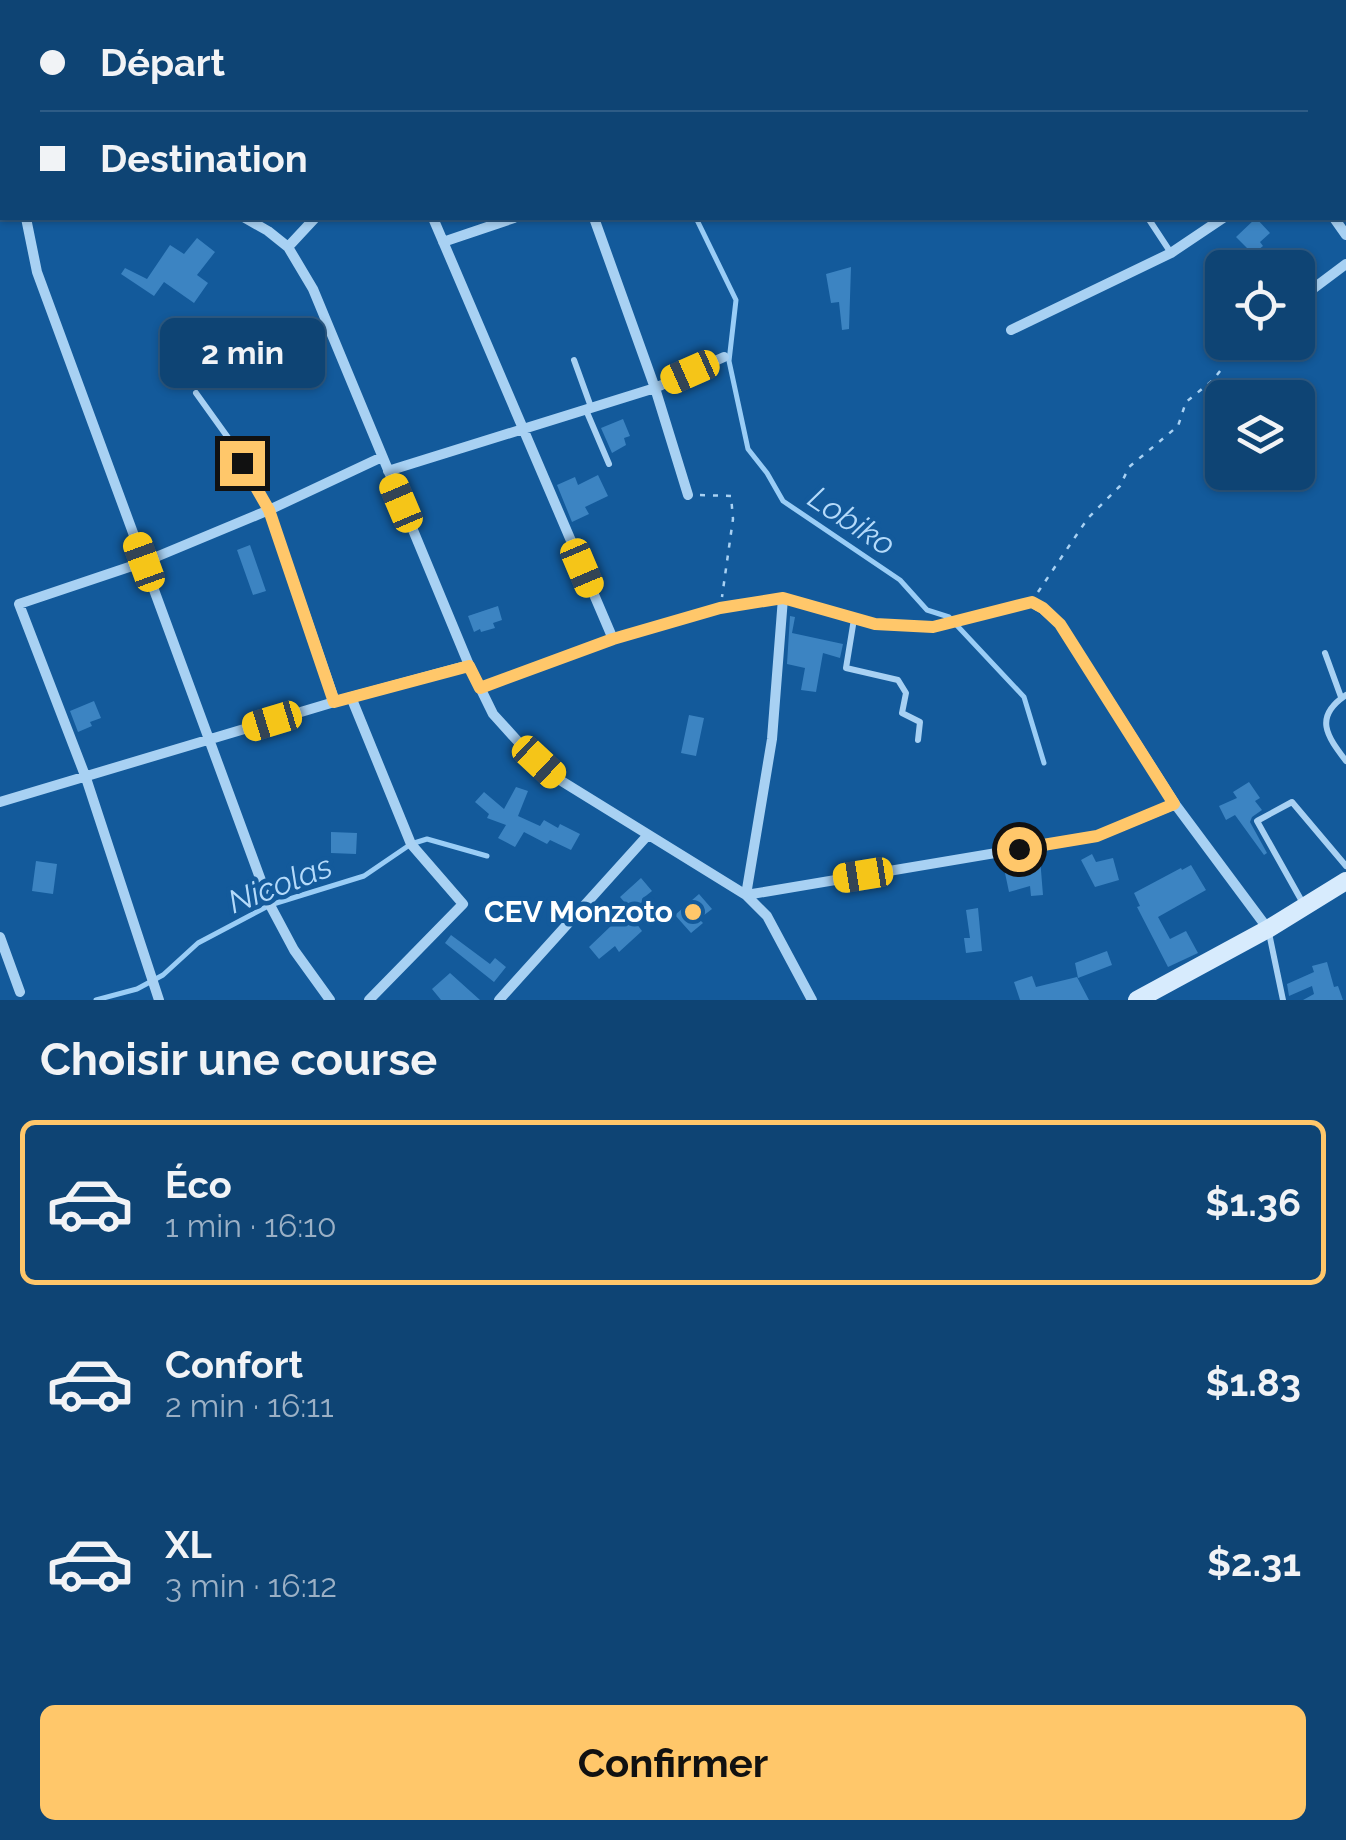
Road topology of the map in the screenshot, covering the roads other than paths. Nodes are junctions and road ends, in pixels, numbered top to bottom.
1 (26, 220) edge
2 (249, 220) edge
3 (312, 220) edge
4 (434, 220) edge
5 (508, 220) edge
6 (595, 220) edge
7 (1149, 220) edge
8 (1220, 220) edge
9 (443, 242) junction
10 (288, 247) junction
11 (1171, 253) junction
12 (1346, 264) edge
13 (1315, 287) edge
14 (1011, 330) dead end
15 (724, 357) dead end
16 (574, 360) dead end
17 (656, 388) junction
18 (196, 393) dead end
19 (588, 408) junction
20 (522, 428) junction
21 (382, 457) junction
22 (609, 464) dead end
23 (388, 470) junction
24 (688, 495) road end
25 (269, 510) junction
26 (144, 562) junction
27 (783, 598) junction
28 (854, 618) junction
29 (613, 639) junction
30 (1325, 653) dead end
31 (469, 666) junction
32 (480, 688) junction
33 (1343, 696) edge
34 (351, 697) junction
35 (334, 702) junction
36 (210, 740) junction
37 (918, 740) dead end
38 (1346, 761) edge
39 (86, 778) junction
40 (0, 802) edge
41 (1174, 804) junction
42 (647, 836) junction
43 (1346, 866) edge
44 (1346, 880) edge
45 (746, 895) junction
46 (1304, 906) junction
47 (1268, 929) junction
48 (0, 936) edge
49 (20, 992) dead end
50 (807, 999) edge
51 (159, 1000) edge
52 (330, 1000) edge
53 (369, 1000) edge
54 (500, 1000) edge
55 (1137, 1000) edge
56 (1283, 1000) edge

1 - 26 street
2 - 10 street
3 - 10 street
4 - 9 street
5 - 9 street
6 - 17 street
7 - 11 lane
8 - 11 street
9 - 20 street
10 - 21 street
11 - 14 street
12 - 13 street
15 - 17 street
16 - 19 lane
17 - 19 street
17 - 24 street
18 - 25 lane
19 - 20 street
19 - 22 lane
20 - 23 street
20 - 29 street
21 - 23 street
21 - 25 street
23 - 31 street
25 - 26 street
25 - 35 street
26 - 36 street
26 - 39 street
27 - 28 street
27 - 29 street
27 - 45 street
28 - 37 lane
28 - 41 street
29 - 32 street
30 - 33 lane
31 - 32 street
31 - 34 street
32 - 42 street
33 - 38 lane
34 - 35 street
34 - 53 street
35 - 36 street
36 - 39 street
36 - 52 street
39 - 40 street
39 - 51 street
41 - 45 street
41 - 47 street
42 - 45 street
42 - 54 street
43 - 46 lane
44 - 46 street
45 - 50 street
46 - 47 street
47 - 55 street
47 - 56 lane
48 - 49 street

